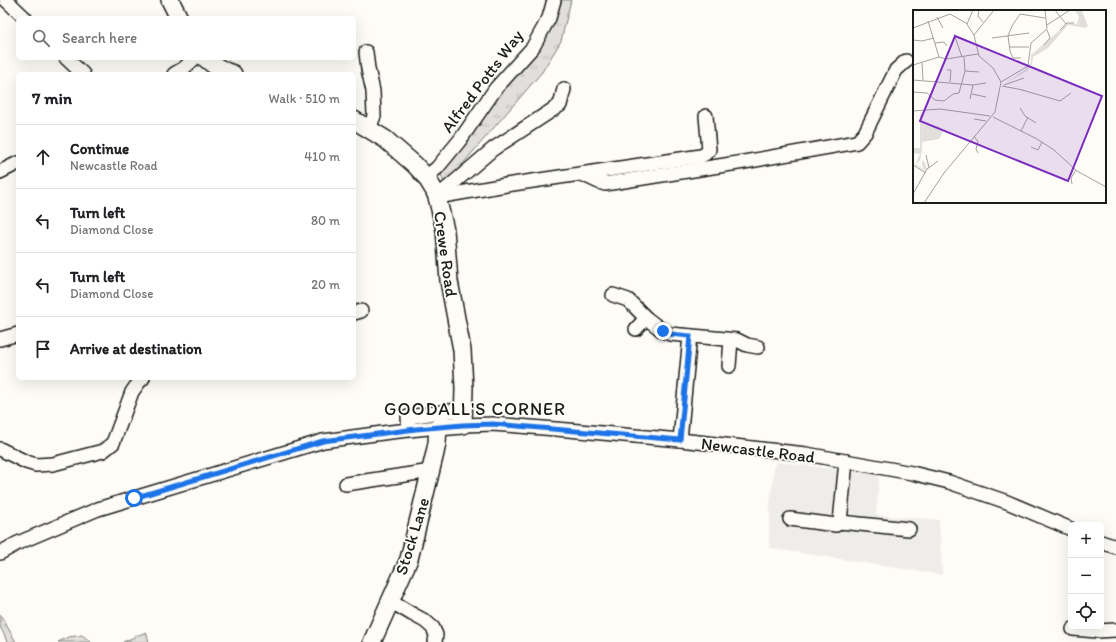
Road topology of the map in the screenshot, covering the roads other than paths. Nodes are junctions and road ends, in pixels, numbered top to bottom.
1 (6, 0) edge
2 (170, 0) edge
3 (554, 0) edge
4 (23, 16) edge
5 (178, 16) edge
6 (366, 52) dead end
7 (68, 60) edge
8 (193, 60) edge
9 (207, 60) edge
10 (906, 61) dead end
11 (81, 72) edge
12 (177, 72) edge
13 (225, 72) edge
14 (564, 89) dead end
15 (706, 116) dead end
16 (356, 121) edge
17 (369, 129) junction
18 (16, 164) edge
19 (0, 172) edge
20 (582, 174) junction
21 (426, 177) junction
22 (437, 197) junction
23 (613, 295) dead end
24 (641, 314) junction
25 (636, 329) dead end
26 (16, 335) edge
27 (690, 336) junction
28 (0, 339) edge
29 (734, 340) junction
30 (758, 347) dead end
31 (729, 366) dead end
32 (141, 380) edge
33 (463, 417) junction
34 (438, 427) junction
35 (409, 430) junction
36 (680, 440) junction
37 (0, 449) edge
38 (846, 462) junction
39 (431, 471) junction
40 (346, 484) dead end
41 (790, 519) dead end
42 (840, 522) junction
43 (1068, 528) edge
44 (909, 529) dead end
45 (1104, 543) edge
46 (1116, 547) edge
47 (0, 553) edge
48 (390, 601) junction
49 (1085, 630) edge
50 (1116, 630) edge
51 (372, 642) edge
52 (435, 642) edge

1 - 4 street
2 - 5 main road
3 - 21 street, Alfred Potts Way
6 - 17 street
7 - 11 street
8 - 12 street
9 - 13 main road
10 - 20 street
14 - 22 street
15 - 20 street
16 - 17 main road, Crewe Road
17 - 21 main road, Crewe Road
18 - 19 street
20 - 22 street
21 - 22 main road, Crewe Road
22 - 33 main road, Crewe Road
23 - 24 street
24 - 25 street
24 - 27 street
26 - 28 street
27 - 29 street
27 - 36 street
29 - 30 street
29 - 31 street
32 - 37 street
33 - 34 main road, Newcastle Road
33 - 35 street
33 - 36 street, Newcastle Road
34 - 35 street, Newcastle Road
34 - 39 main road, Stock Lane
35 - 47 street, Newcastle Road
36 - 38 street, Newcastle Road
38 - 42 street
38 - 43 street, Newcastle Road
39 - 40 street
39 - 48 main road, Stock Lane
41 - 42 street
42 - 44 street
45 - 46 street
48 - 51 main road, Stock Lane
48 - 52 street
49 - 50 street

